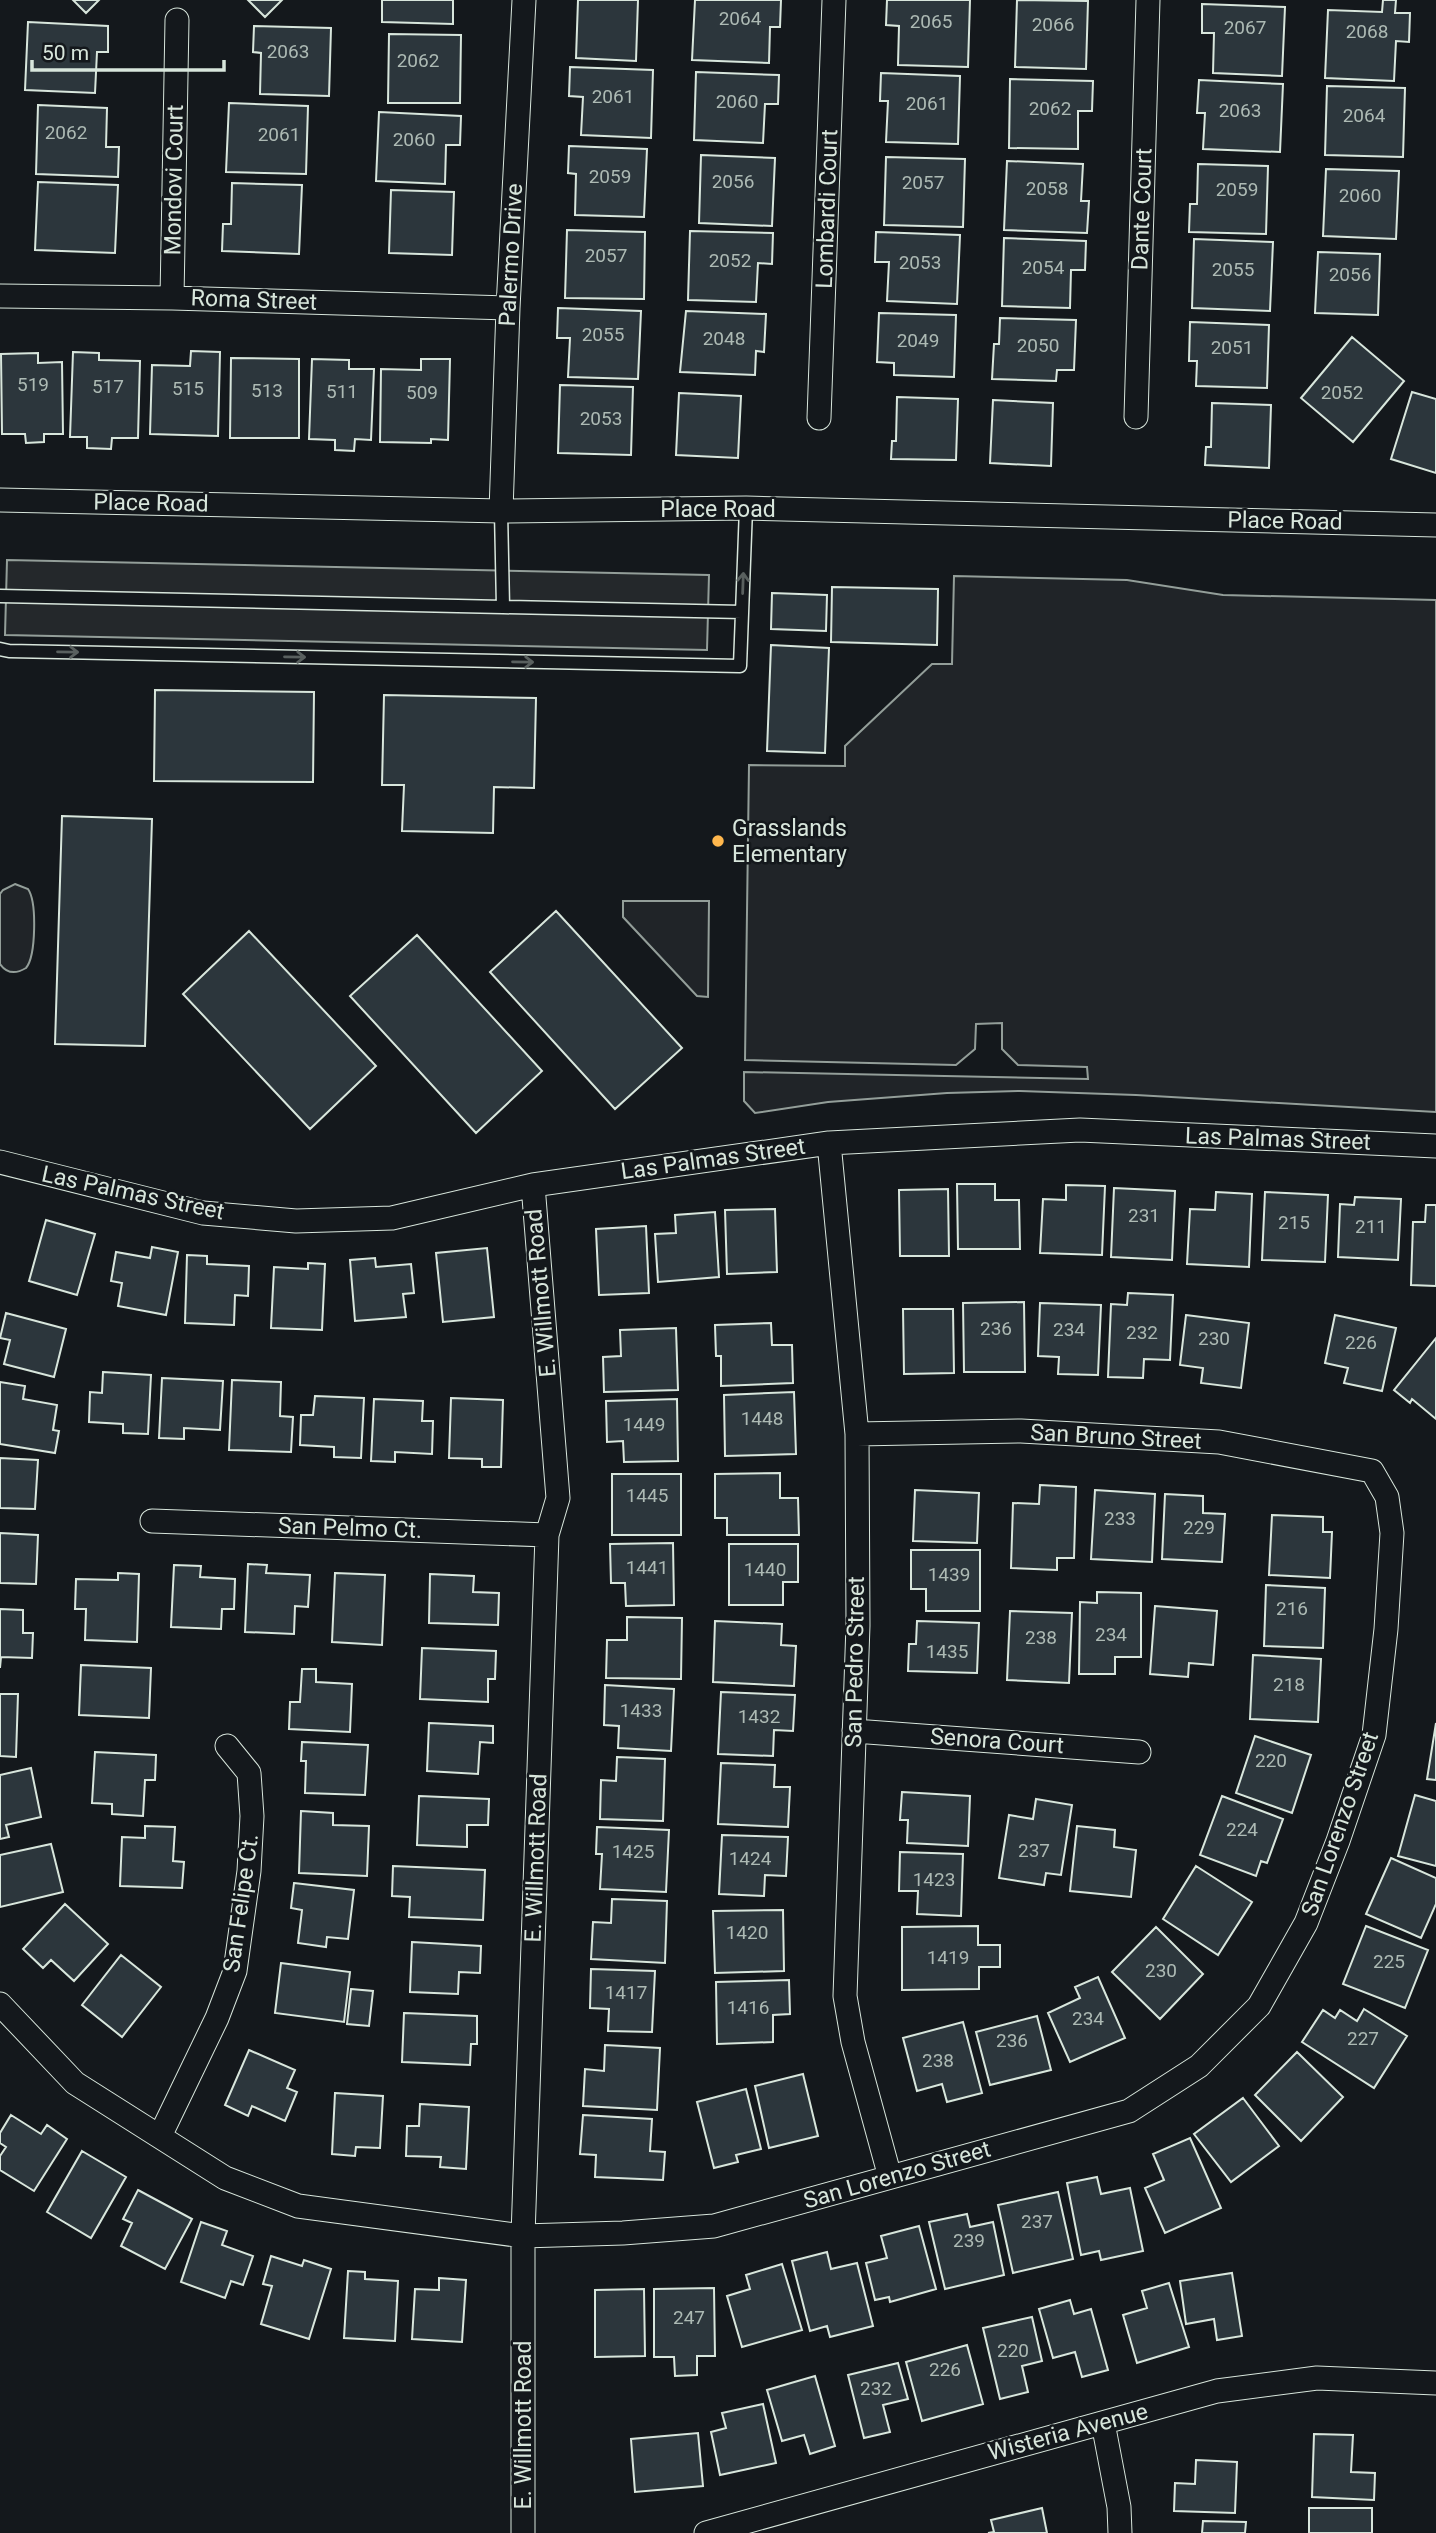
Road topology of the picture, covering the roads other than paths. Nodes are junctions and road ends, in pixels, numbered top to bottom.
1 (524, 0) edge
2 (834, 0) edge
3 (1148, 0) edge
4 (177, 20) dead end
5 (0, 296) edge
6 (172, 298) junction
7 (508, 308) junction
8 (819, 418) dead end
9 (1136, 418) dead end
10 (0, 500) edge
11 (746, 508) junction
12 (501, 511) junction
13 (1436, 525) edge
14 (0, 596) edge
15 (503, 607) junction
16 (742, 612) junction
17 (0, 649) edge
18 (829, 1143) junction
19 (1436, 1146) edge
20 (2, 1170) edge
21 (533, 1185) junction
22 (857, 1434) junction
23 (1373, 1471) joint
24 (152, 1521) dead end
25 (547, 1535) junction
26 (854, 1731) junction
27 (227, 1745) dead end
28 (1139, 1752) dead end
29 (0, 2004) edge
30 (160, 2136) junction
31 (890, 2177) junction
32 (523, 2236) junction
33 (1436, 2383) edge
34 (1103, 2423) junction
35 (746, 2527) edge
36 (523, 2533) edge
37 (706, 2533) edge
38 (1120, 2533) edge

1 - 7 street, Palermo Drive
2 - 8 street, Lombardi Court
3 - 9 street, Dante Court
4 - 6 street, Mondovi Court
5 - 6 street, Roma Street
6 - 7 street, Roma Street
7 - 12 street, Palermo Drive
10 - 12 street, Place Road
11 - 12 street, Place Road
11 - 13 street, Place Road
16 -> 11 lane
12 - 15 lane
14 - 15 lane
15 - 16 lane
17 -> 16 lane
18 - 19 street, Las Palmas Street
18 - 21 street, Las Palmas Street
18 - 22 street, San Pedro Street
20 - 21 street, Las Palmas Street
21 - 25 street, E. Willmott Road
22 - 23 street, San Bruno Street
22 - 26 street, San Pedro Street
23 - 31 street, San Lorenzo Street
24 - 25 street, San Pelmo Ct.
25 - 32 street, E. Willmott Road
26 - 28 street, Senora Court
26 - 31 street, San Pedro Street
27 - 30 street, San Felipe Ct.
29 - 30 street, San Lorenzo Street
30 - 32 street, San Lorenzo Street
31 - 32 street, San Lorenzo Street
32 - 36 street, E. Willmott Road
33 - 34 street, Wisteria Avenue
34 - 35 street, Wisteria Avenue
34 - 38 street
35 - 37 street, Wisteria Avenue

